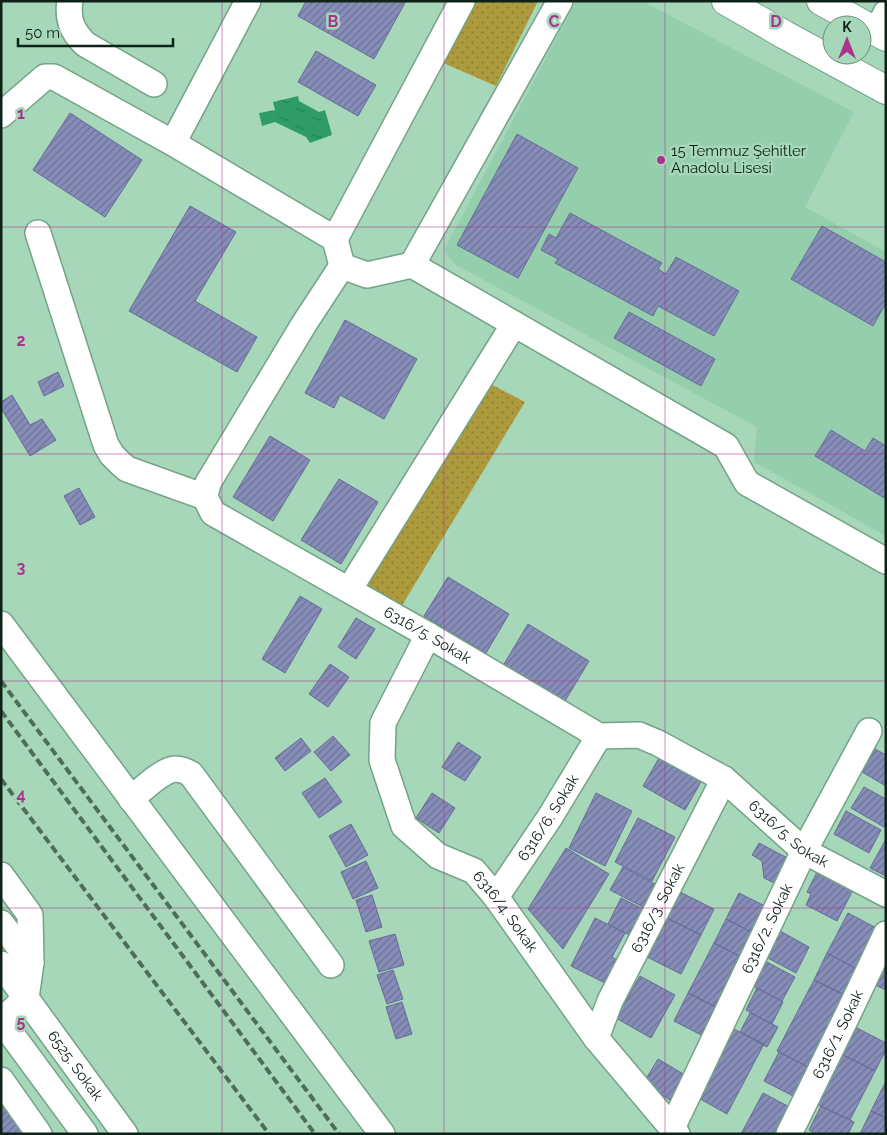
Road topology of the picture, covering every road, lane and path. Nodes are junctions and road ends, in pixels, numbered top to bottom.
1 (70, 1) edge
2 (248, 1) edge
3 (462, 1) edge
4 (560, 1) edge
5 (726, 1) edge
6 (821, 1) edge
7 (883, 27) edge
8 (154, 84) dead end
9 (886, 90) edge
10 (1, 115) edge
11 (173, 143) junction
12 (38, 234) dead end
13 (335, 239) junction
14 (412, 265) junction
15 (342, 266) junction
16 (514, 324) junction
17 (205, 497) junction
18 (886, 561) edge
19 (349, 590) junction
20 (1, 624) edge
21 (428, 635) junction
22 (869, 731) dead end
23 (599, 736) junction
24 (724, 779) junction
25 (132, 799) junction
26 (804, 851) junction
27 (1, 875) edge
28 (886, 894) edge
29 (496, 897) junction
30 (1, 923) edge
31 (886, 934) edge
32 (31, 963) junction
33 (1, 964) edge
34 (331, 965) dead end
35 (26, 998) junction
36 (1, 1020) edge
37 (596, 1038) junction
38 (1, 1080) edge
39 (675, 1131) edge
40 (39, 1134) edge
41 (85, 1134) edge
42 (125, 1134) edge
43 (382, 1134) edge
44 (789, 1134) edge

1 - 8 street
2 - 11 street
3 - 13 street
4 - 14 street
5 - 9 highway
6 - 7 highway
10 - 11 street
11 - 13 street
12 - 17 street
13 - 15 street
14 - 15 street
14 - 16 street
15 - 17 street
16 - 18 street
16 - 19 street
17 - 19 street, 6316/5. Sokak
19 - 21 street, 6316/5. Sokak
20 - 25 street
21 - 23 street, 6316/5. Sokak
21 - 29 street, 6316/4. Sokak
22 - 26 street, 6316/2. Sokak
23 - 24 street, 6316/5. Sokak
23 - 29 street, 6316/6. Sokak
24 - 26 street, 6316/5. Sokak
24 - 37 street, 6316/3. Sokak
25 - 34 street
25 - 43 street
26 - 28 street, 6316/5. Sokak
26 - 39 street, 6316/2. Sokak
27 - 32 street
29 - 37 street, 6316/4. Sokak
30 - 32 street
31 - 44 street, 6316/1. Sokak
32 - 35 street
33 - 35 street, 6525. Sokak
35 - 36 street
35 - 42 street, 6525. Sokak
36 - 41 street
37 - 39 street, 6316/4. Sokak
38 - 40 street

